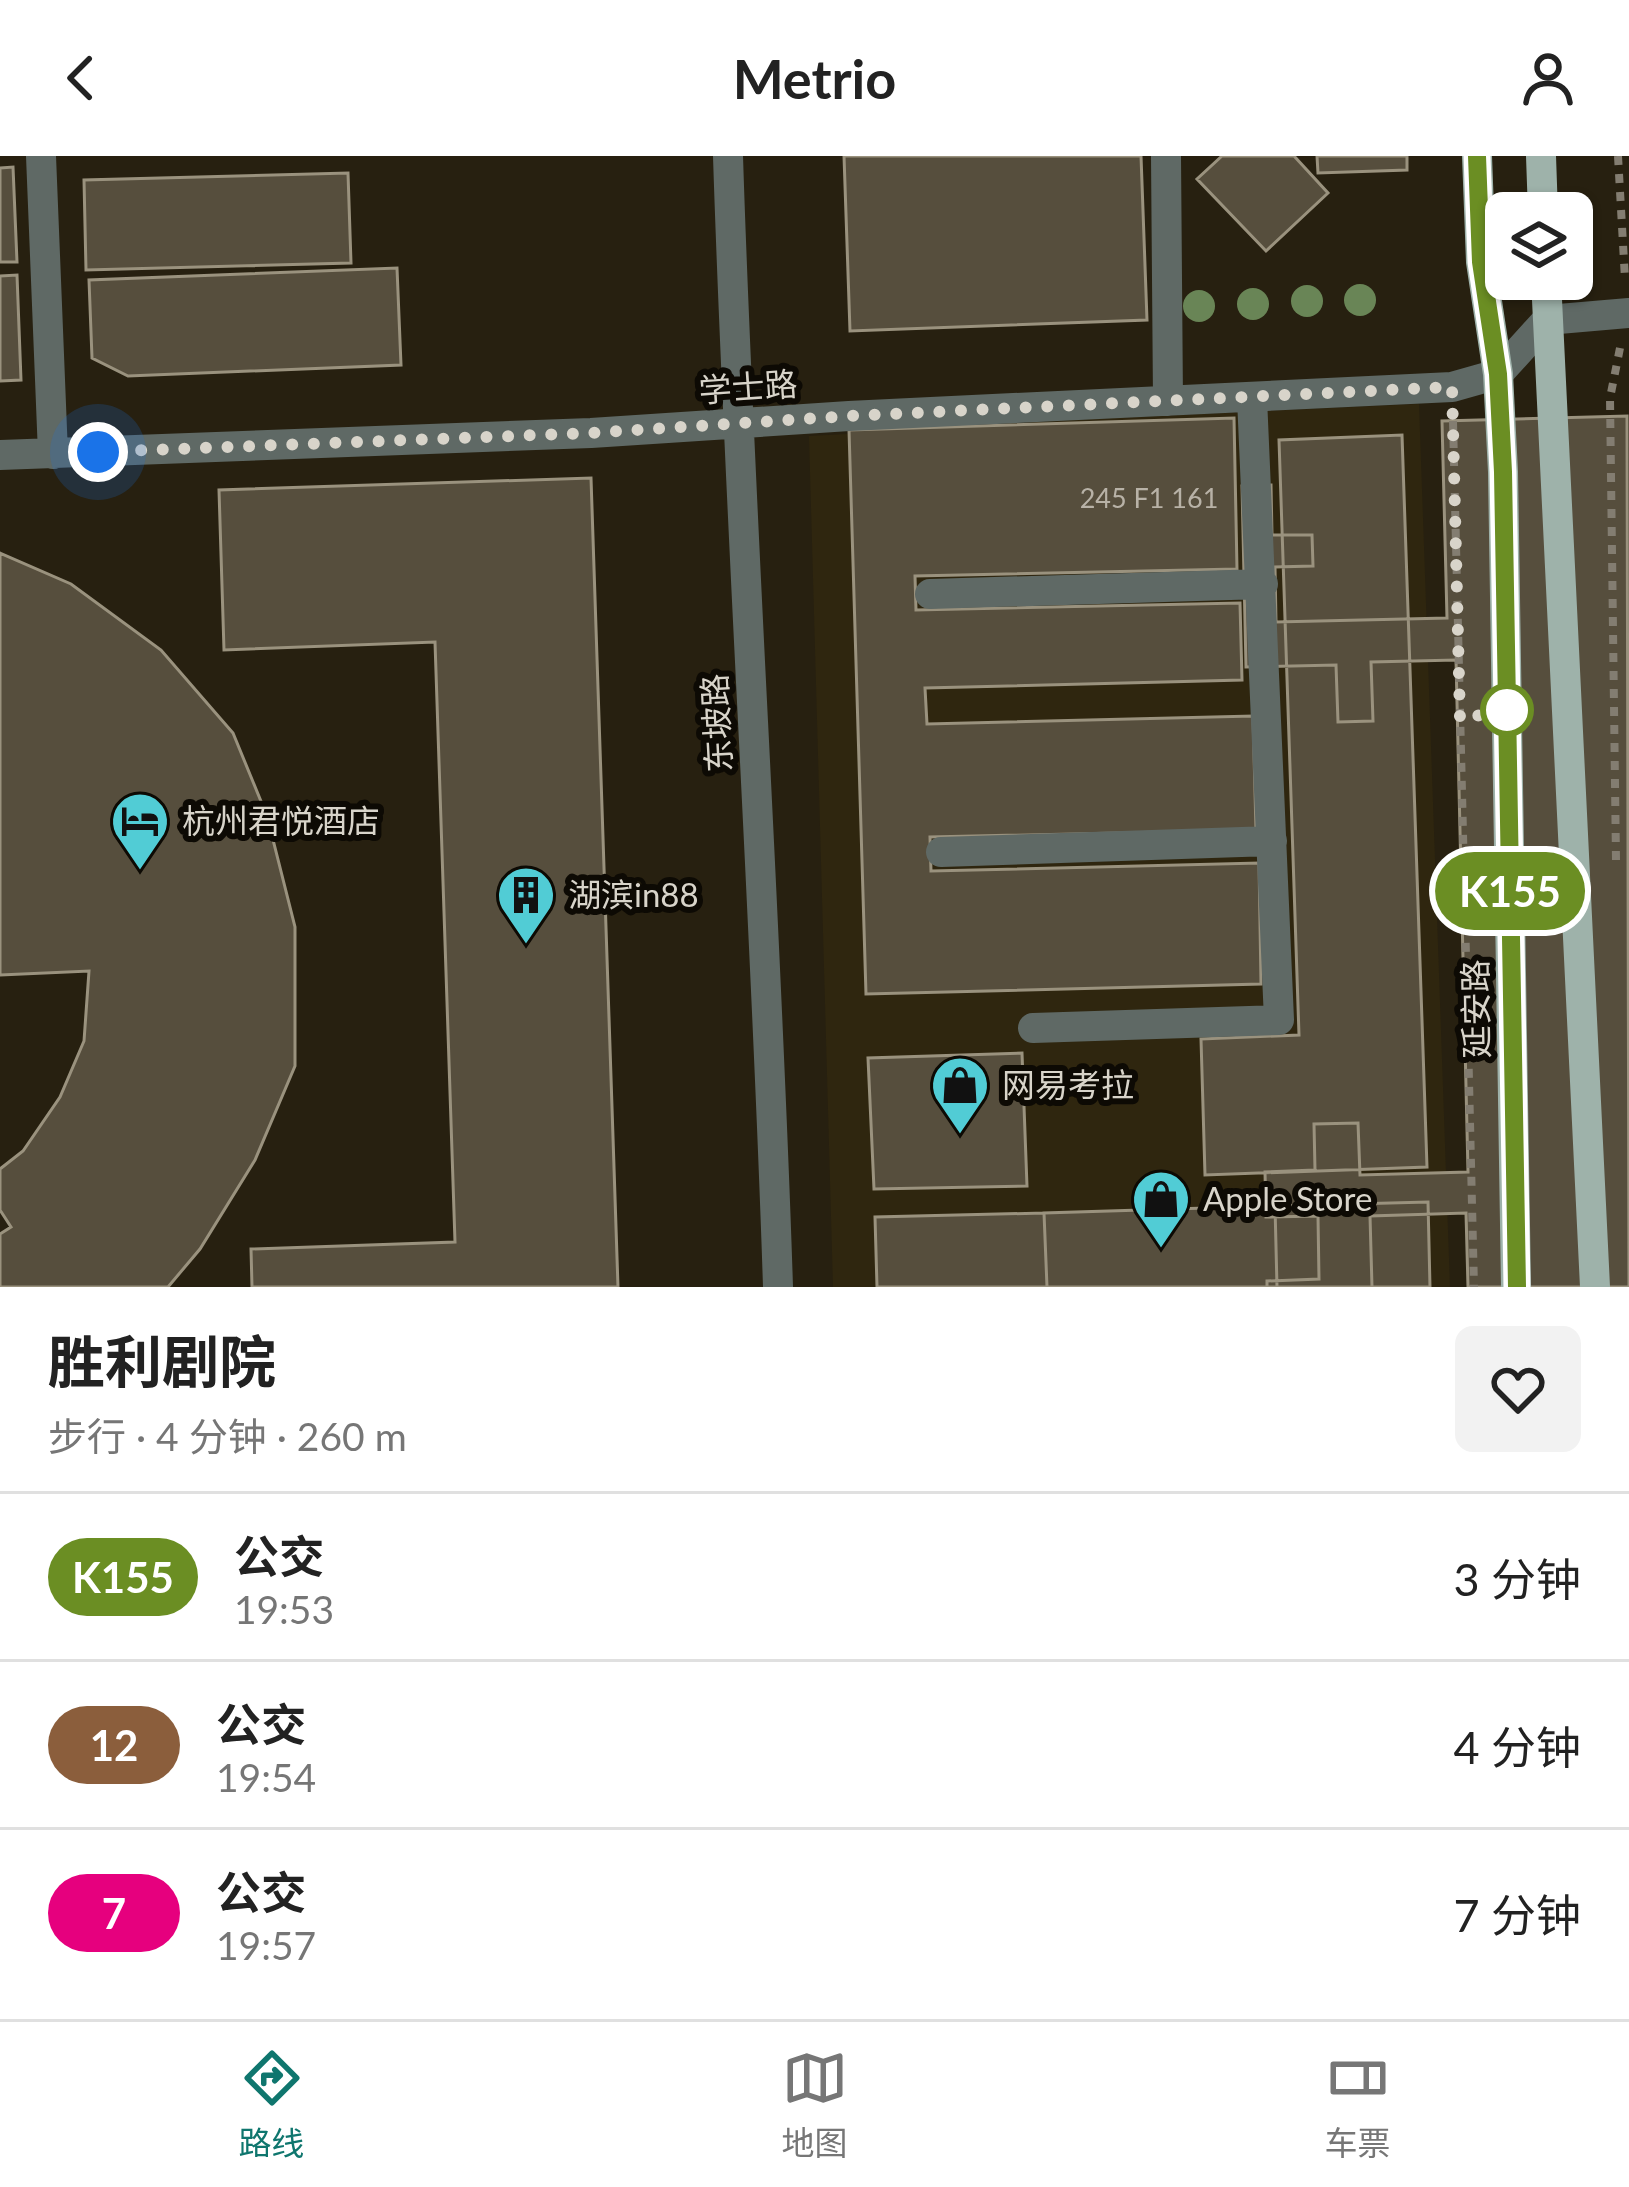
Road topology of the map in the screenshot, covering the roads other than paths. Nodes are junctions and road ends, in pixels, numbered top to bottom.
1 (41, 156) edge
2 (728, 156) edge
3 (1166, 156) edge
4 (1477, 156) edge
5 (1541, 156) edge
6 (1542, 192) edge
7 (1547, 300) edge
8 (1628, 314) edge
9 (1547, 320) junction
10 (1498, 374) junction
11 (1252, 398) junction
12 (1168, 401) junction
13 (736, 424) junction
14 (53, 454) junction
15 (0, 455) edge
16 (1263, 584) junction
17 (930, 594) dead end
18 (1272, 841) junction
19 (941, 852) dead end
20 (1033, 1028) dead end
21 (778, 1287) edge
22 (1516, 1287) edge
23 (1595, 1287) edge

1 - 14 street
2 - 13 street, 东坡路
3 - 12 street
4 - 10 main road, 延安路
5 - 6 main road
7 - 9 main road
8 - 9 street
9 - 10 street
9 - 23 main road
10 - 11 street, 学士路
10 - 22 main road, 延安路
11 - 12 street, 学士路
11 - 16 street
12 - 13 street, 学士路
13 - 14 street, 学士路
13 - 21 street, 东坡路
14 - 15 street, 学士路
16 - 17 street
16 - 18 street
18 - 19 street
18 - 20 street

